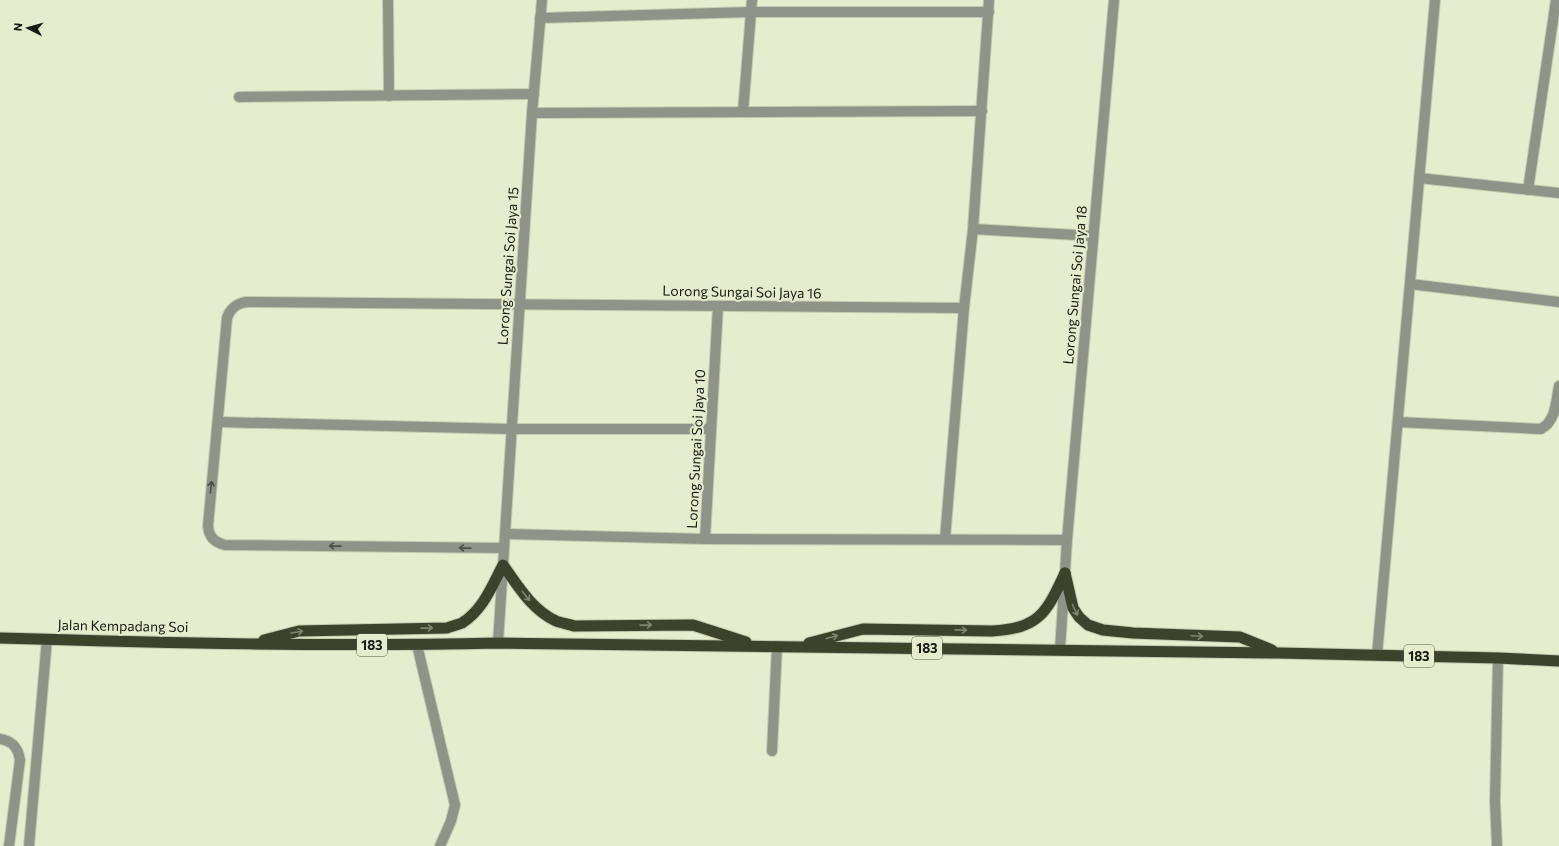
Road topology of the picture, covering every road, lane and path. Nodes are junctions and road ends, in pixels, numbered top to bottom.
1 (388, 0) edge
2 (542, 0) edge
3 (752, 0) edge
4 (989, 0) edge
5 (1114, 0) edge
6 (1435, 0) edge
7 (1556, 0) edge
8 (751, 12) junction
9 (988, 12) junction
10 (540, 18) junction
11 (534, 94) junction
12 (389, 96) junction
13 (239, 97) dead end
14 (982, 111) junction
15 (742, 112) junction
16 (532, 113) junction
17 (1419, 178) junction
18 (1528, 190) junction
19 (1559, 194) edge
20 (973, 228) junction
21 (1093, 236) junction
22 (1410, 284) junction
23 (1559, 302) edge
24 (520, 304) junction
25 (718, 306) junction
26 (964, 308) junction
27 (1559, 386) edge
28 (218, 422) junction
29 (1398, 422) junction
30 (512, 429) junction
31 (711, 429) junction
32 (505, 534) junction
33 (704, 539) junction
34 (945, 539) junction
35 (1067, 540) junction
36 (504, 548) junction
37 (503, 565) junction
38 (1065, 573) junction
39 (0, 638) edge
40 (47, 639) junction
41 (498, 643) junction
42 (246, 644) junction
43 (417, 645) junction
44 (757, 646) junction
45 (777, 646) junction
46 (795, 646) junction
47 (1060, 650) junction
48 (1279, 653) junction
49 (1377, 655) junction
50 (1498, 658) junction
51 (1559, 661) edge
52 (0, 739) edge
53 (772, 751) dead end
54 (9, 846) edge
55 (29, 846) edge
56 (440, 846) edge
57 (1497, 846) edge

1 - 12 street
2 - 10 street, Lorong Sungai Soi Jaya 15
3 - 8 street
4 - 9 street
5 - 21 street, Lorong Sungai Soi Jaya 18
6 - 17 street
7 - 18 street
8 - 9 street
8 - 10 street
8 - 15 street
9 - 14 street
10 - 11 street, Lorong Sungai Soi Jaya 15
11 - 12 street
11 - 16 street, Lorong Sungai Soi Jaya 15
12 - 13 street
14 - 15 street
14 - 20 street
15 - 16 street
16 - 24 street, Lorong Sungai Soi Jaya 15
17 - 18 street
17 - 22 street
18 - 19 street
20 - 21 street
20 - 26 street
21 - 35 street, Lorong Sungai Soi Jaya 18
22 - 23 street
22 - 29 street
24 - 25 street, Lorong Sungai Soi Jaya 16
24 - 28 street, Lorong Sungai Soi Jaya 16
24 - 30 street, Lorong Sungai Soi Jaya 15
25 - 26 street, Lorong Sungai Soi Jaya 16
25 - 31 street, Lorong Sungai Soi Jaya 10
26 - 34 street
27 - 29 street
28 - 30 street
36 -> 28 street
29 - 49 street
30 - 31 street
30 - 32 street, Lorong Sungai Soi Jaya 15
31 - 33 street, Lorong Sungai Soi Jaya 10
32 - 33 street, Lorong Sungai Soi Jaya 10
32 - 36 street, Lorong Sungai Soi Jaya 15
33 - 34 street
34 - 35 street
35 - 38 street, Lorong Sungai Soi Jaya 18
36 - 37 street, Lorong Sungai Soi Jaya 15
37 - 41 street, Lorong Sungai Soi Jaya 15
42 -> 37 highway
37 -> 44 highway
46 -> 38 highway
38 - 47 street, Lorong Sungai Soi Jaya 18
38 -> 48 highway
39 - 40 highway, Jalan Kempadang Soi / 183
40 - 42 highway, Jalan Kempadang Soi / 183
40 - 55 street
41 - 43 highway, 183
41 - 44 highway, 183
42 - 43 highway, 183
43 - 56 street
44 - 45 highway, 183
45 - 46 highway, 183
45 - 53 street
46 - 47 highway, 183
47 - 48 highway, 183
48 - 49 highway, 183
49 - 50 highway, 183
50 - 51 highway, 183
50 - 57 street
52 - 54 street

